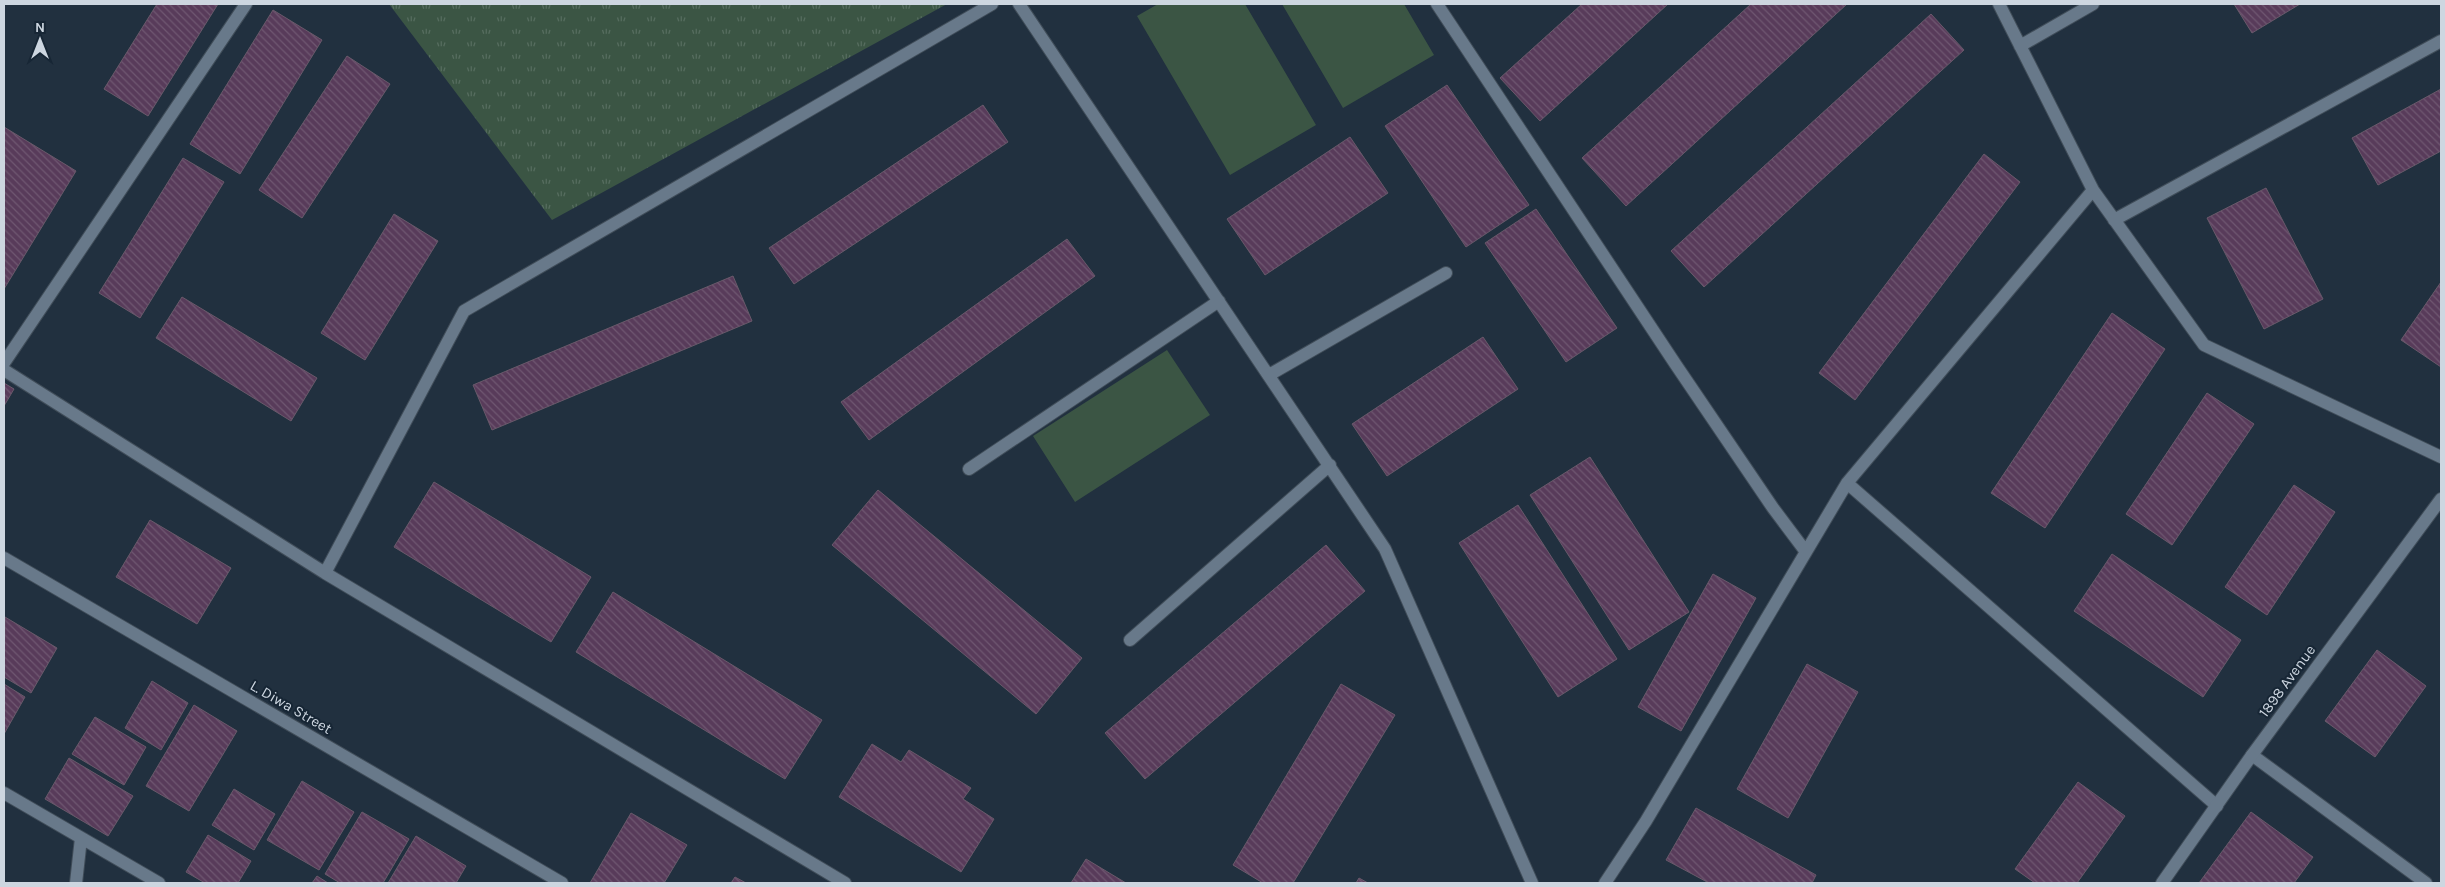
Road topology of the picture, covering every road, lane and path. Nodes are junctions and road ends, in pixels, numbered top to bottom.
1 (246, 4) edge
2 (992, 4) edge
3 (1019, 4) edge
4 (1437, 4) edge
5 (1999, 4) edge
6 (2092, 4) edge
7 (2441, 41) edge
8 (2020, 46) junction
9 (2093, 190) junction
10 (2114, 220) junction
11 (1446, 273) dead end
12 (1219, 301) junction
13 (4, 362) edge
14 (4, 370) edge
15 (1269, 375) junction
16 (2441, 457) edge
17 (1330, 465) junction
18 (970, 469) dead end
19 (1847, 483) junction
20 (2441, 499) edge
21 (1806, 552) junction
22 (4, 558) edge
23 (325, 573) junction
24 (1130, 640) dead end
25 (2252, 755) junction
26 (4, 793) edge
27 (2218, 806) junction
28 (81, 838) junction
29 (76, 883) edge
30 (159, 883) edge
31 (562, 883) edge
32 (845, 883) edge
33 (1532, 883) edge
34 (1605, 883) edge
35 (2162, 883) edge
36 (2426, 883) edge

1 - 13 street
2 - 23 street
3 - 12 street
4 - 21 street
5 - 8 street
6 - 8 street
7 - 10 street
8 - 9 street
9 - 10 street
9 - 19 street
10 - 16 street
11 - 15 street
12 - 15 street
12 - 18 street
14 - 23 street
15 - 17 street
17 - 24 street
17 - 33 street
19 - 21 street
19 - 27 street
20 - 25 street, 1898 Avenue
21 - 34 street
22 - 31 street, L. Diwa Street
23 - 32 street
25 - 27 street, 1898 Avenue
25 - 36 street
26 - 28 street
27 - 35 street, 1898 Avenue
28 - 29 street
28 - 30 street

